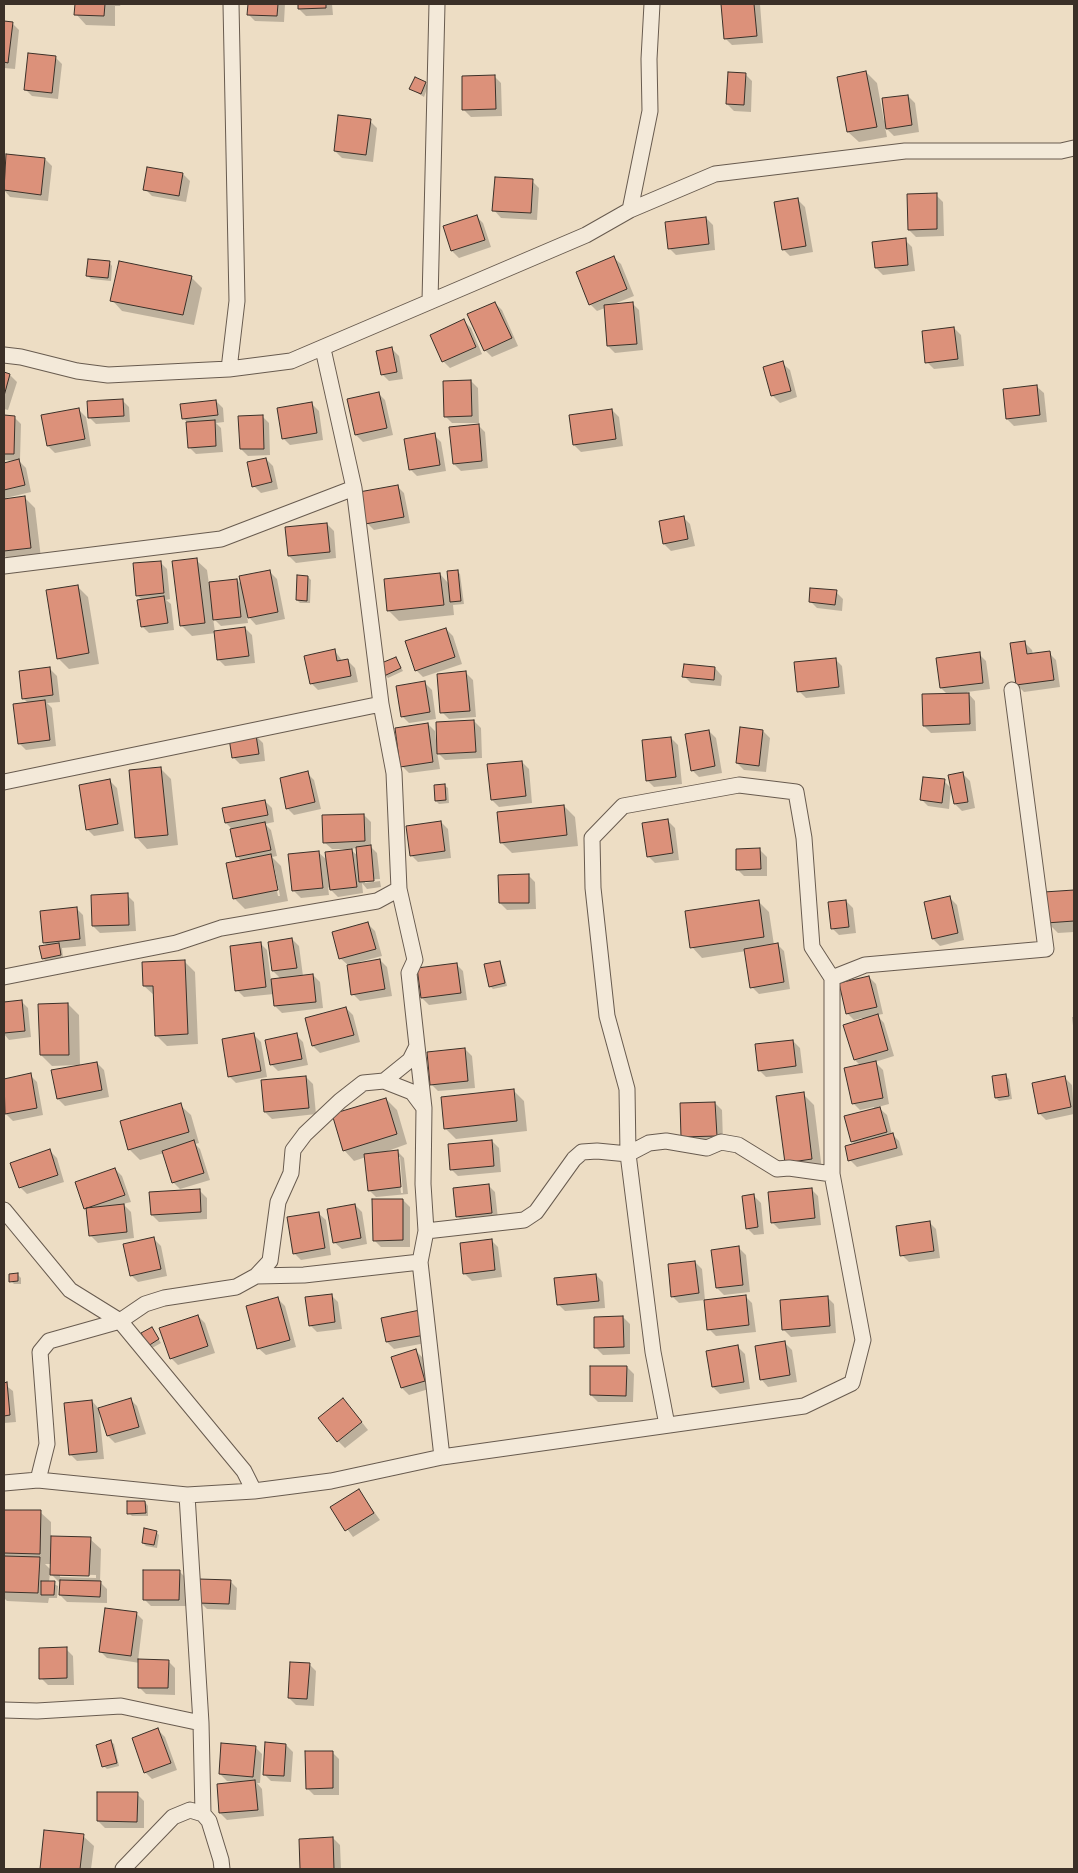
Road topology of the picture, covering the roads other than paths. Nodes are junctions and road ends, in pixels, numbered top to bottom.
1 (231, 4) edge
2 (437, 4) edge
3 (652, 4) edge
4 (1074, 148) edge
5 (630, 210) junction
6 (430, 301) junction
7 (323, 349) junction
8 (4, 355) edge
9 (230, 369) junction
10 (354, 488) junction
11 (4, 566) edge
12 (1012, 690) dead end
13 (381, 704) junction
14 (4, 782) edge
15 (399, 889) junction
16 (4, 977) edge
17 (832, 978) junction
18 (417, 1046) junction
19 (384, 1081) junction
20 (424, 1108) junction
21 (628, 1154) junction
22 (832, 1174) junction
23 (4, 1210) edge
24 (426, 1231) junction
25 (420, 1262) junction
26 (256, 1276) junction
27 (120, 1321) junction
28 (667, 1425) junction
29 (442, 1457) junction
30 (38, 1480) junction
31 (4, 1483) edge
32 (254, 1491) junction
33 (187, 1495) junction
34 (4, 1710) edge
35 (201, 1723) junction
36 (203, 1814) junction
37 (123, 1869) edge
38 (222, 1869) edge

1 - 9 street
2 - 6 street
3 - 5 street
4 - 5 street
5 - 6 street
6 - 7 street
7 - 9 street
7 - 10 street
8 - 9 street
10 - 11 street
10 - 13 street
12 - 17 street
13 - 14 street
13 - 15 street
15 - 16 street
15 - 18 street
17 - 21 street
17 - 22 street
18 - 19 street
18 - 20 street
19 - 20 street
19 - 26 street
20 - 24 street
21 - 22 street
21 - 24 street
21 - 28 street
22 - 28 street
23 - 27 street
24 - 25 street
25 - 26 street
25 - 29 street
26 - 27 street
27 - 30 street
27 - 32 street
28 - 29 street
29 - 32 street
30 - 31 street
30 - 33 street
32 - 33 street
33 - 35 street
34 - 35 street
35 - 36 street
36 - 37 street
36 - 38 street

